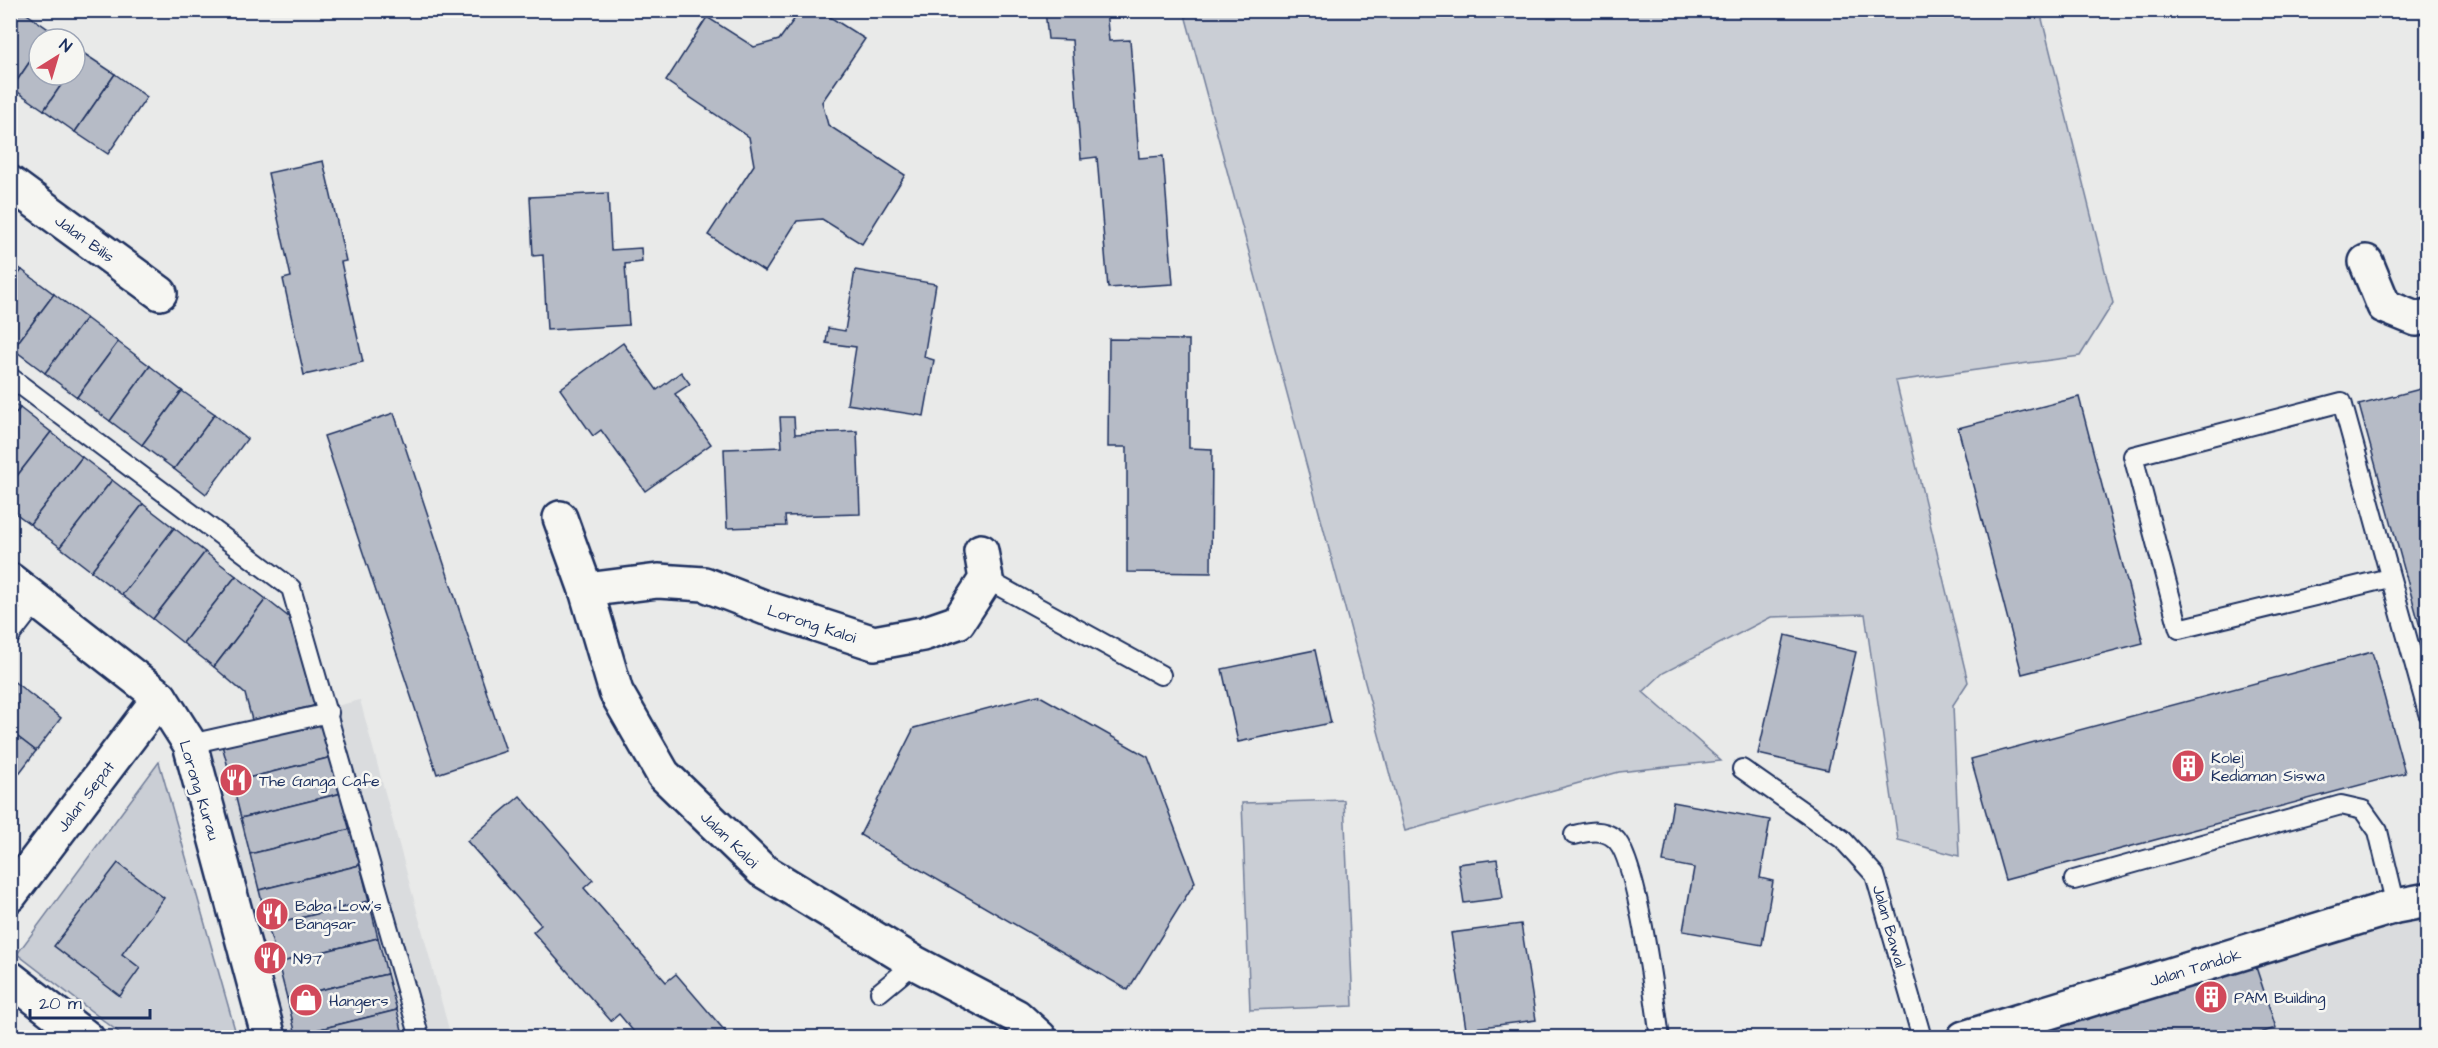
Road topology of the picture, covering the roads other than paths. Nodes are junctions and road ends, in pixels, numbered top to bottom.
1 (10, 183) edge
2 (2366, 262) dead end
3 (160, 293) dead end
4 (2427, 316) edge
5 (10, 377) edge
6 (560, 518) dead end
7 (984, 565) joint
8 (2389, 578) junction
9 (10, 580) edge
10 (586, 590) junction
11 (38, 601) junction
12 (10, 636) edge
13 (1161, 675) dead end
14 (160, 697) junction
15 (328, 713) junction
16 (2427, 713) edge
17 (190, 744) junction
18 (1742, 769) dead end
19 (1574, 835) dead end
20 (2074, 880) dead end
21 (10, 895) edge
22 (2412, 903) edge
23 (915, 963) junction
24 (10, 978) edge
25 (880, 992) dead end
26 (87, 1038) edge
27 (269, 1038) edge
28 (420, 1038) edge
29 (1040, 1038) edge
30 (1660, 1038) edge
31 (1922, 1038) edge
32 (1964, 1038) edge

1 - 3 street, Jalan Bilis
2 - 4 street
5 - 15 lane
6 - 10 street, Jalan Kaloi
7 - 10 street, Lorong Kaloi
7 - 13 lane
8 - 8 lane
8 - 16 lane
9 - 11 street, Lorong Kurau
10 - 23 street, Jalan Kaloi
11 - 12 lane
11 - 14 street, Lorong Kurau
14 - 17 street, Lorong Kurau
14 - 21 street, Jalan Sepat
15 - 17 lane
15 - 28 lane
17 - 27 street, Lorong Kurau
18 - 31 lane, Jalan Bawal
19 - 30 lane
20 - 22 lane
22 - 32 street, Jalan Tandok
23 - 25 lane
23 - 29 street, Jalan Kaloi
24 - 26 street

